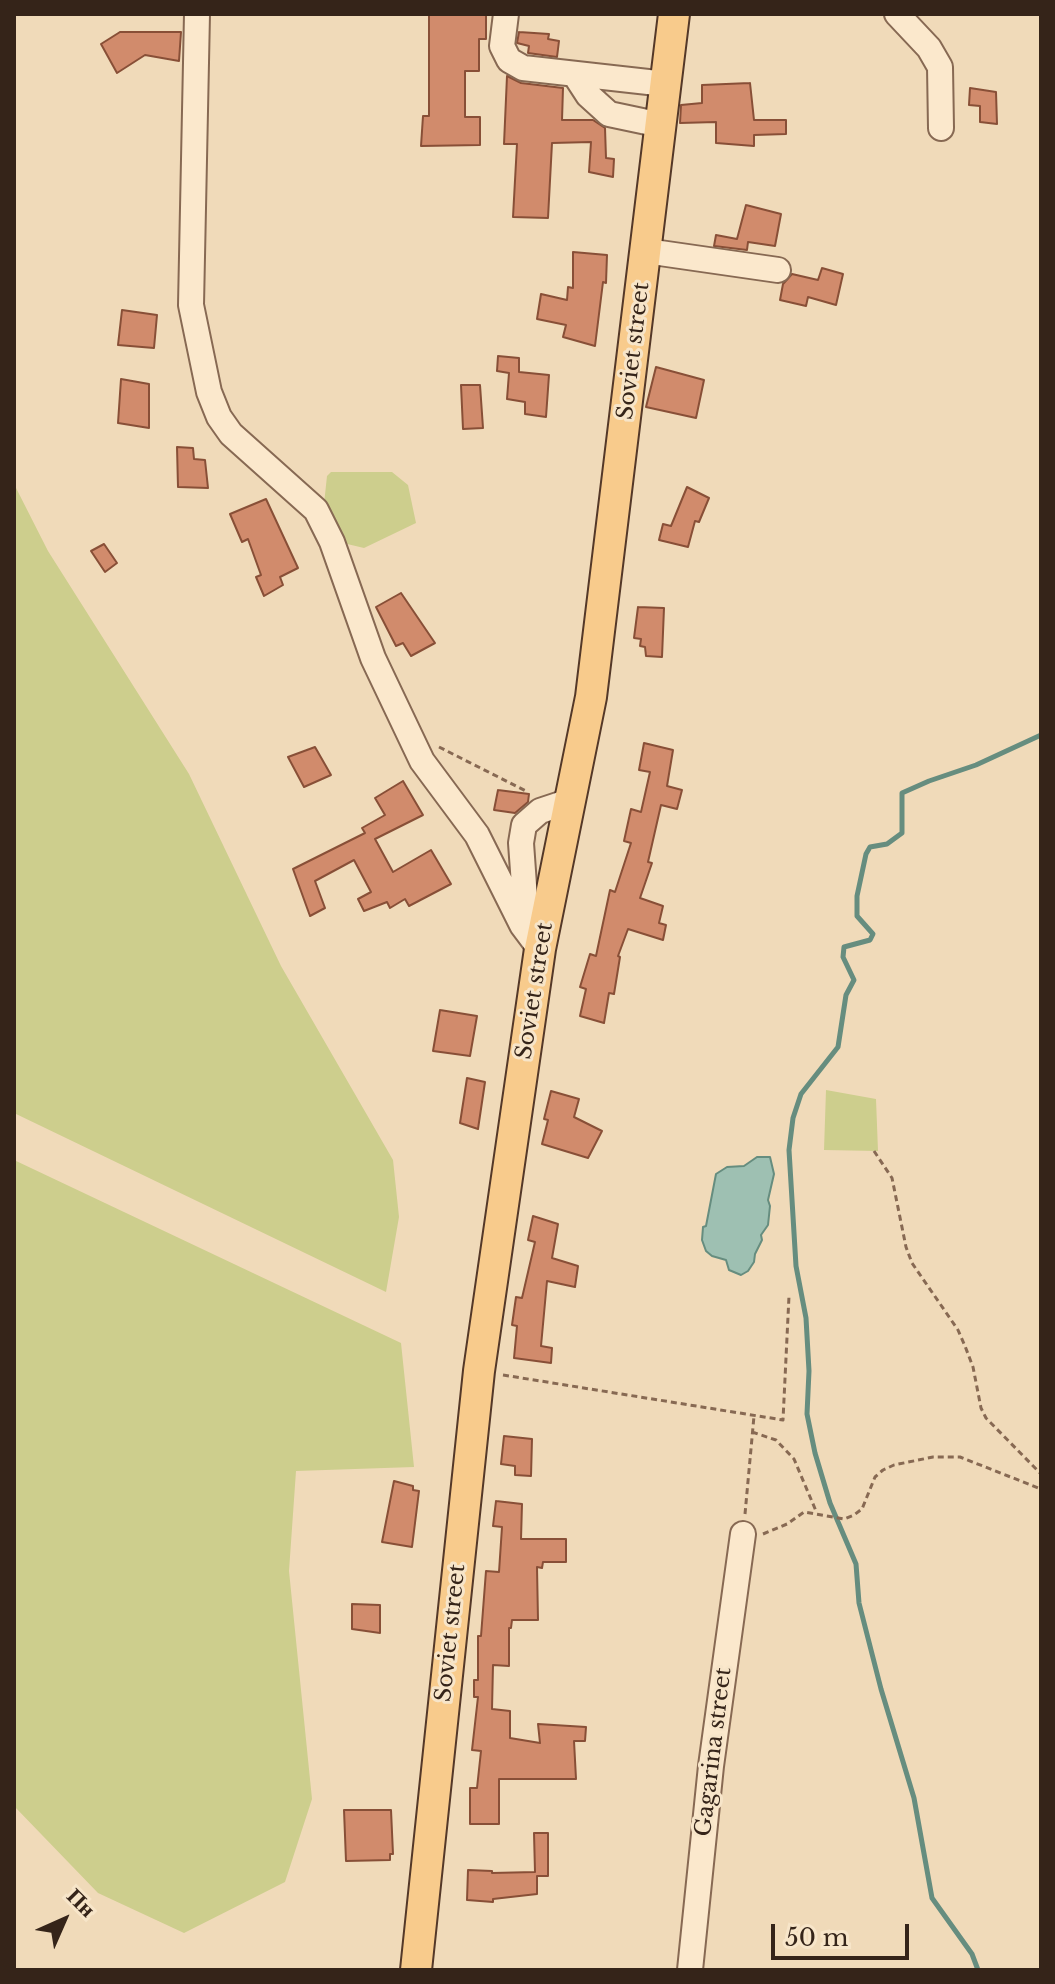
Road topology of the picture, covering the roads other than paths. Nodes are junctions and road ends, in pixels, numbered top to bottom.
1 (197, 14) edge
2 (506, 14) edge
3 (674, 14) edge
4 (897, 14) edge
5 (575, 75) junction
6 (666, 84) junction
7 (661, 125) junction
8 (941, 128) dead end
9 (646, 251) junction
10 (778, 270) dead end
11 (562, 803) junction
12 (521, 843) junction
13 (484, 847) junction
14 (522, 925) junction
15 (540, 949) junction
16 (743, 1534) road end
17 (416, 1970) edge
18 (690, 1970) edge

1 - 13 street
2 - 5 street
3 - 6 main road, Soviet street
4 - 8 street
5 - 6 street
5 - 7 street
6 - 7 main road, Soviet street
7 - 9 main road, Soviet street
9 - 10 street
9 - 11 main road, Soviet street
11 - 12 street
11 - 15 main road, Soviet street
12 - 13 street
12 - 14 street
13 - 14 street
14 - 15 street
15 - 17 main road, Soviet street
16 - 18 street, Gagarina street

